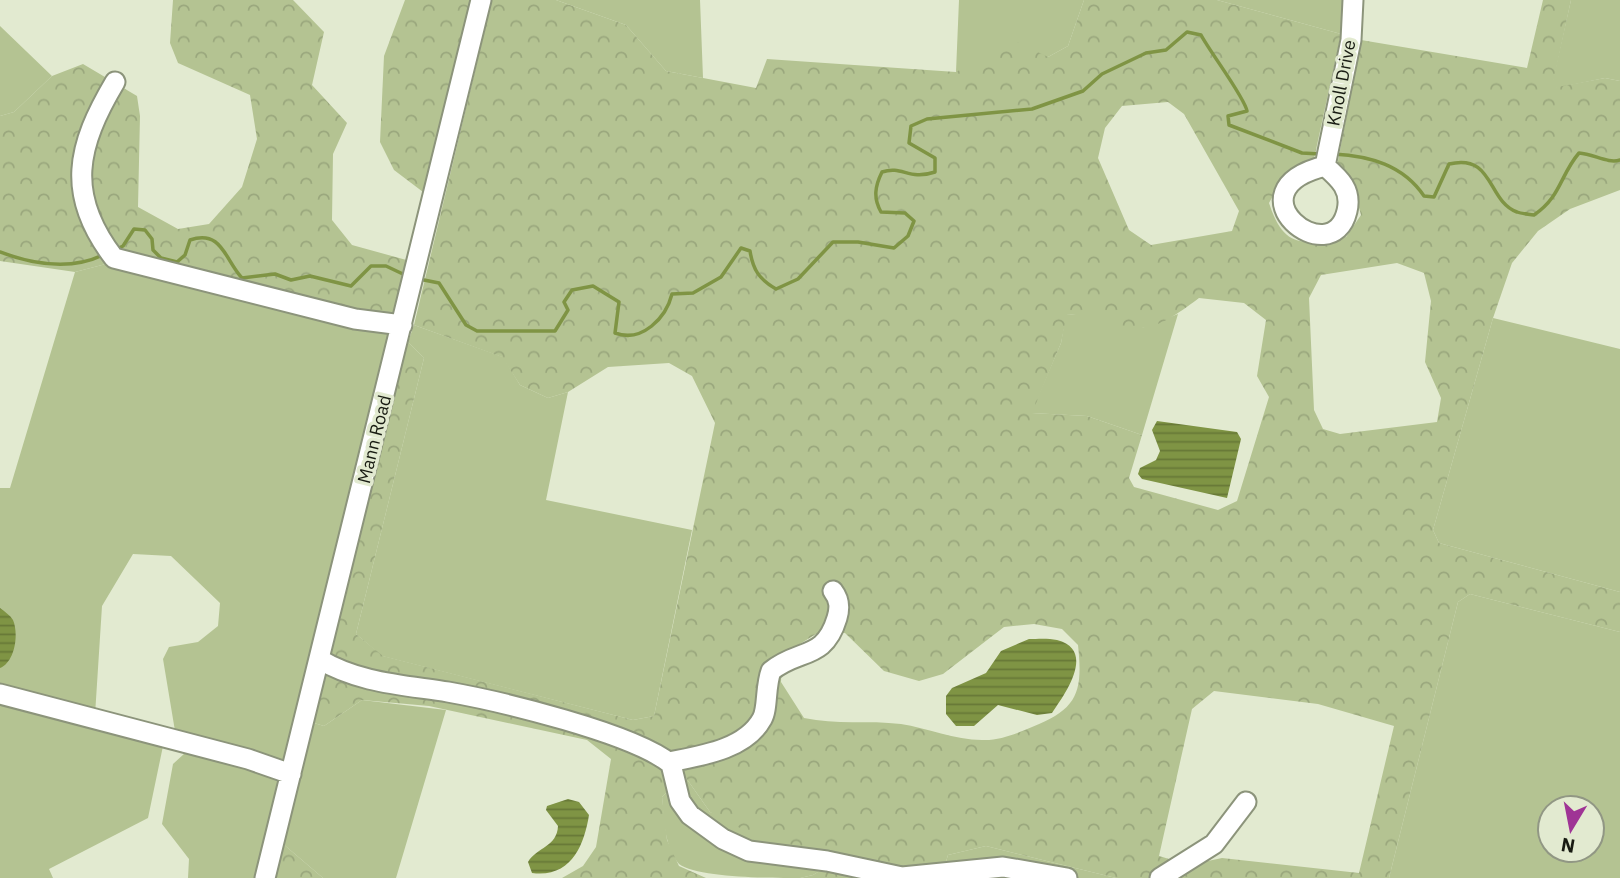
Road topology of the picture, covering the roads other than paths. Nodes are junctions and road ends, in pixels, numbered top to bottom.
1 (481, 0) edge
2 (1353, 0) edge
3 (116, 82) dead end
4 (1325, 166) dead end
5 (402, 325) junction
6 (833, 592) dead end
7 (319, 659) junction
8 (0, 694) edge
9 (669, 762) junction
10 (291, 774) junction
11 (1247, 802) dead end
12 (265, 878) edge
13 (1067, 878) edge
14 (1160, 878) edge

1 - 5 street, Mann Road
2 - 4 street, Knoll Drive
3 - 5 street
5 - 7 street, Mann Road
6 - 9 street
7 - 9 street
7 - 10 street, Mann Road
8 - 10 street
9 - 13 street
10 - 12 street, Mann Road
11 - 14 street

